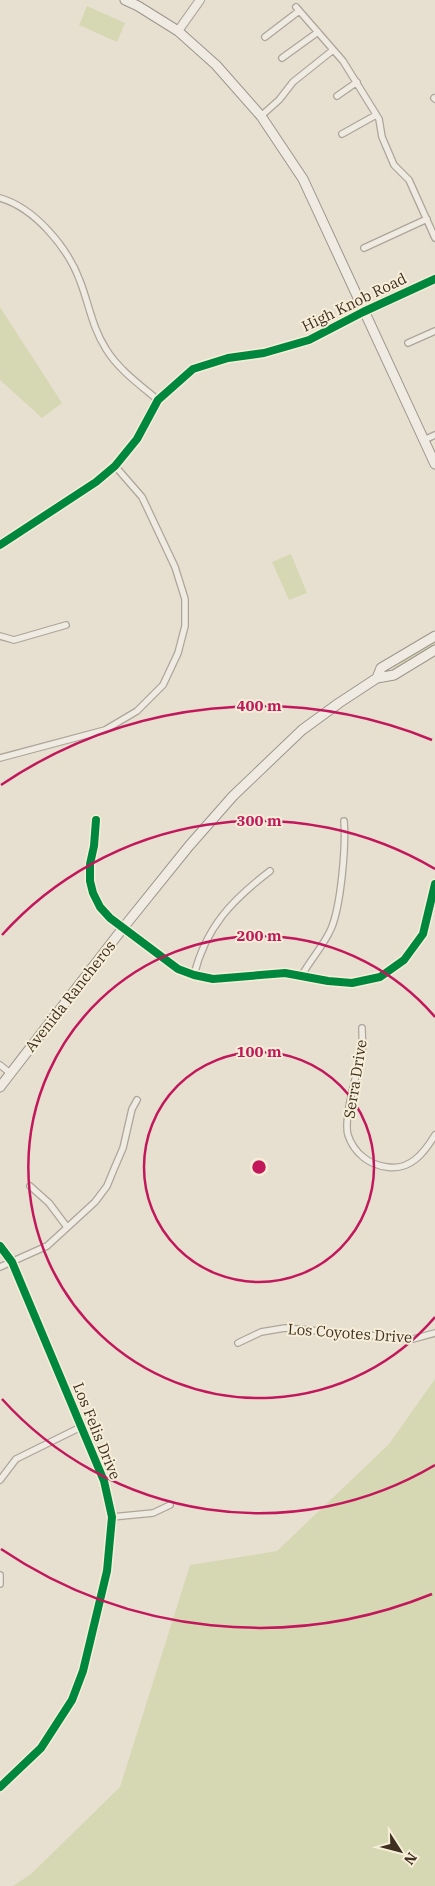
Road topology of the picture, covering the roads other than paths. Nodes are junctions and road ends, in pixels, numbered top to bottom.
1 (125, 0) edge
2 (200, 0) edge
3 (178, 31) junction
4 (318, 32) junction
5 (265, 37) dead end
6 (333, 50) junction
7 (282, 58) dead end
8 (357, 82) junction
9 (337, 96) dead end
10 (376, 115) junction
11 (261, 116) junction
12 (342, 134) dead end
13 (0, 198) edge
14 (427, 219) junction
15 (435, 238) edge
16 (364, 248) dead end
17 (435, 279) edge
18 (364, 312) junction
19 (435, 330) edge
20 (408, 343) dead end
21 (158, 400) junction
22 (435, 435) edge
23 (424, 440) junction
24 (435, 464) edge
25 (115, 466) junction
26 (0, 545) edge
27 (66, 625) dead end
28 (0, 636) edge
29 (435, 636) edge
30 (435, 650) edge
31 (377, 678) junction
32 (0, 758) edge
33 (96, 820) dead end
34 (344, 821) dead end
35 (270, 872) dead end
36 (435, 884) edge
37 (123, 928) junction
38 (194, 975) junction
39 (302, 975) junction
40 (362, 1028) dead end
41 (0, 1065) edge
42 (10, 1073) junction
43 (0, 1087) edge
44 (137, 1100) dead end
45 (435, 1136) edge
46 (30, 1186) dead end
47 (67, 1227) junction
48 (0, 1246) edge
49 (12, 1262) junction
50 (0, 1267) edge
51 (435, 1333) edge
52 (238, 1343) dead end
53 (81, 1427) junction
54 (0, 1480) edge
55 (170, 1505) dead end
56 (112, 1517) junction
57 (0, 1575) edge
58 (0, 1584) edge
59 (0, 1787) edge

1 - 3 main road
2 - 3 street
3 - 11 main road
4 - 5 street
4 - 6 street
4 - 7 street
6 - 8 street
6 - 11 street
8 - 9 street
8 - 10 street
10 - 12 street
10 - 14 street
11 - 18 main road
13 - 21 street
14 - 15 street
14 - 16 street
17 - 18 street, High Knob Road
18 - 21 street, High Knob Road
18 - 23 main road
19 - 20 street
21 - 25 street, High Knob Road
22 - 23 street
23 - 24 main road
25 - 26 street, High Knob Road
25 - 32 street
27 - 28 street
29 - 31 main road, Avenida Rancheros
30 - 31 main road, Avenida Rancheros
31 - 37 main road, Avenida Rancheros
33 - 37 street
34 - 39 street
35 - 38 street
36 - 39 street
37 - 38 street
37 - 42 main road, Avenida Rancheros
38 - 39 street
40 - 45 street, Serra Drive
41 - 42 street
42 - 43 main road, Avenida Rancheros
44 - 47 street
46 - 47 street
47 - 49 street
48 - 49 street, Los Felis Drive
49 - 50 street
49 - 53 street, Los Felis Drive
51 - 52 street, Los Coyotes Drive
53 - 54 street
53 - 56 street, Los Felis Drive
55 - 56 street
56 - 59 street, Los Felis Drive
57 - 58 street

